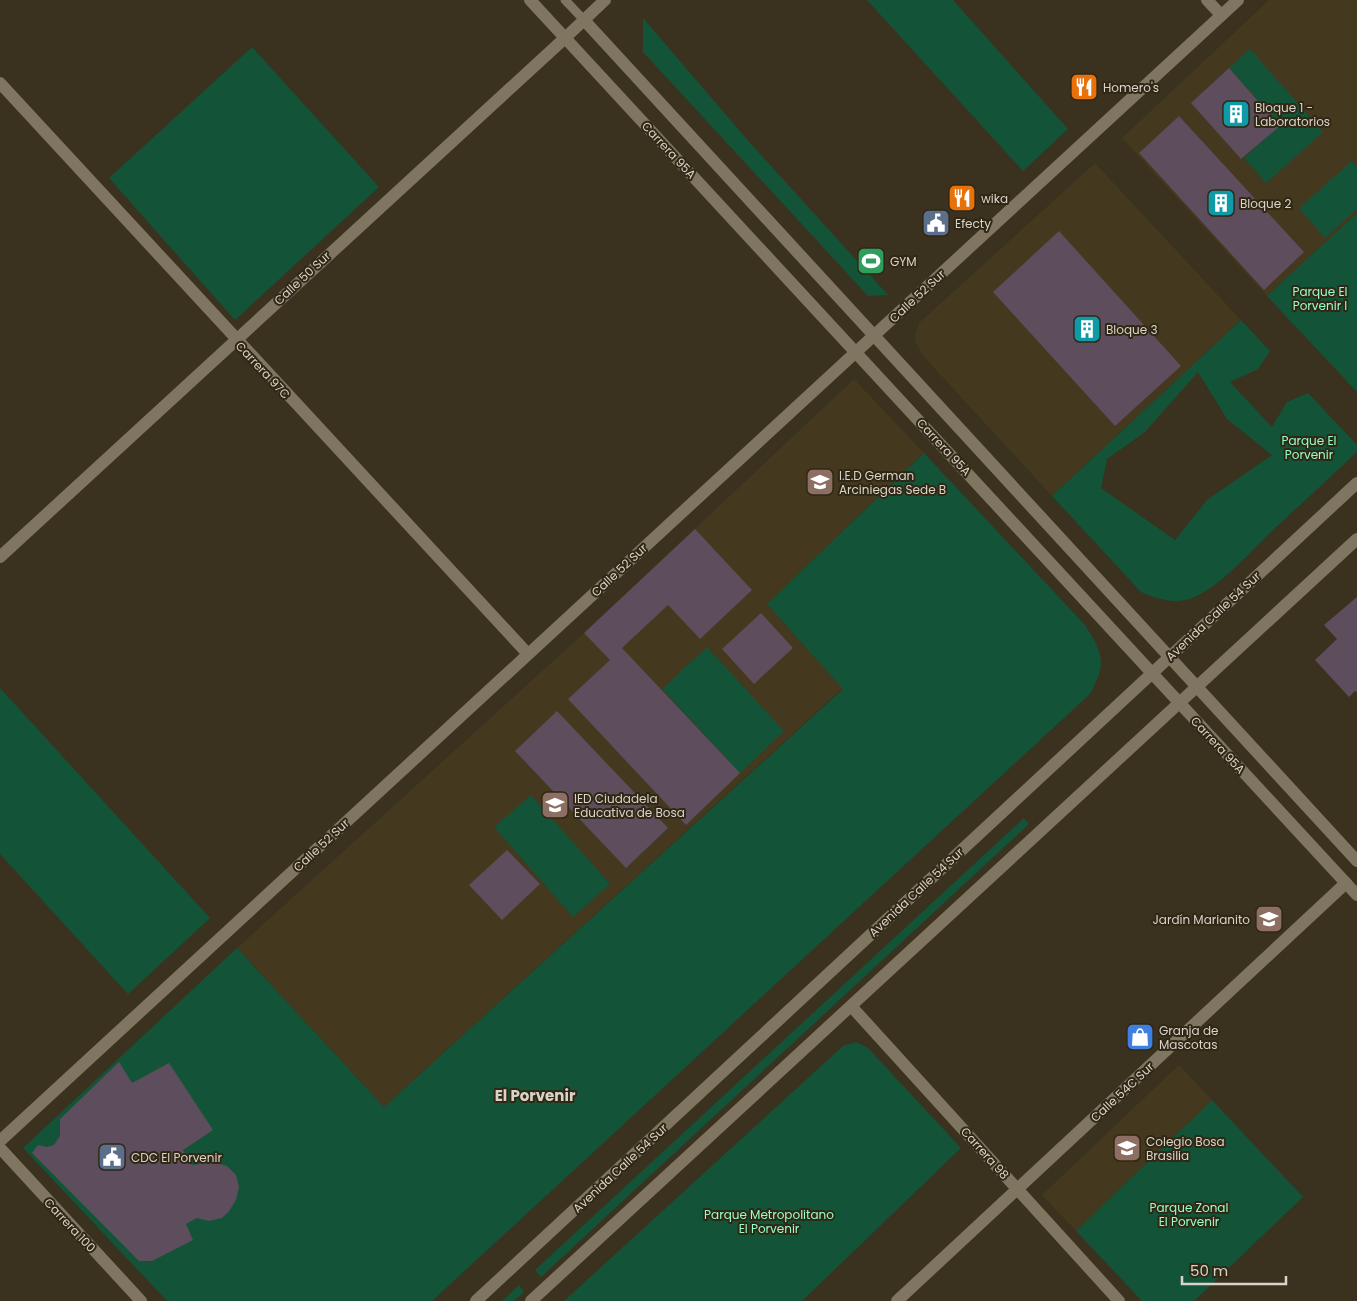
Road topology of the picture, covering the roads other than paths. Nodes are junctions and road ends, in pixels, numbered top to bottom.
1 (530, 0) edge
2 (565, 0) edge
3 (606, 0) edge
4 (1206, 0) edge
5 (1238, 0) edge
6 (1221, 16) junction
7 (584, 20) junction
8 (565, 38) junction
9 (0, 83) edge
10 (874, 336) junction
11 (235, 339) junction
12 (856, 352) junction
13 (1357, 483) edge
14 (1357, 539) edge
15 (0, 557) edge
16 (528, 654) junction
17 (1170, 657) junction
18 (1152, 673) junction
19 (1197, 687) junction
20 (1179, 703) junction
21 (1357, 861) edge
22 (1346, 883) junction
23 (1357, 895) edge
24 (851, 1006) junction
25 (0, 1141) edge
26 (0, 1148) edge
27 (1017, 1189) junction
28 (140, 1301) edge
29 (476, 1301) edge
30 (531, 1301) edge
31 (897, 1301) edge
32 (1119, 1301) edge

1 - 8 street, Carrera 95A
2 - 7 lane
3 - 7 street, Calle 50 Sur
4 - 6 street
5 - 6 street, Calle 52 Sur
6 - 10 street, Calle 52 Sur
7 - 8 street, Calle 50 Sur
7 - 10 street, Carrera 95A
8 - 11 street, Calle 50 Sur
8 - 12 street, Carrera 95A
9 - 11 street, Carrera 97C
10 - 12 street, Calle 52 Sur
10 - 17 street, Carrera 95A
11 - 15 street, Calle 50 Sur
11 - 16 street, Carrera 97C
12 - 16 street, Calle 52 Sur
12 - 18 street, Carrera 95A
13 - 17 street, Avenida Calle 54 Sur
14 - 19 street
16 - 25 street, Calle 52 Sur
17 - 18 street, Avenida Calle 54 Sur
17 - 19 street, Carrera 95A
18 - 20 street, Carrera 95A
18 - 29 street, Avenida Calle 54 Sur
19 - 20 street
19 - 21 street, Carrera 95A
20 - 22 street, Carrera 95A
20 - 24 street
22 - 23 street, Carrera 95A
22 - 27 street, Calle 54C Sur
24 - 27 street, Carrera 98
24 - 30 street
26 - 28 street, Carrera 100
27 - 31 street, Calle 54C Sur
27 - 32 street, Carrera 98

